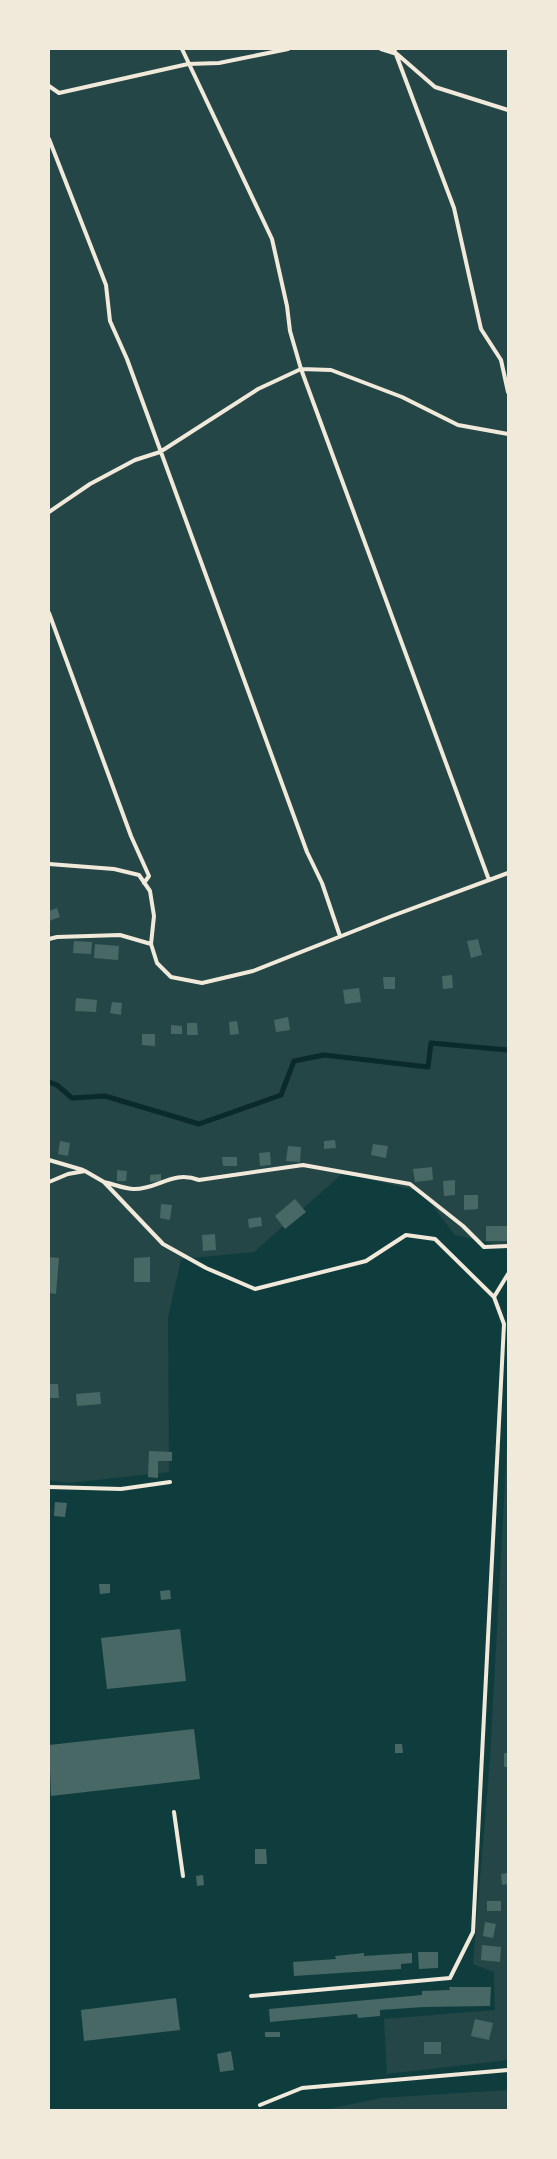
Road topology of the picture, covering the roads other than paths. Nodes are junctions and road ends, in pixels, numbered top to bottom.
1 (182, 49) edge
2 (288, 49) edge
3 (381, 49) edge
4 (394, 49) edge
5 (397, 54) junction
6 (188, 64) junction
7 (49, 86) edge
8 (508, 110) edge
9 (49, 139) edge
10 (301, 369) junction
11 (508, 392) edge
12 (508, 434) edge
13 (160, 452) junction
14 (49, 512) edge
15 (49, 612) edge
16 (49, 864) edge
17 (508, 873) edge
18 (489, 880) junction
19 (144, 883) junction
20 (340, 936) junction
21 (49, 939) edge
22 (151, 944) junction
23 (49, 1160) edge
24 (85, 1171) junction
25 (49, 1182) edge
26 (104, 1182) junction
27 (508, 1246) edge
28 (508, 1274) edge
29 (494, 1298) junction
30 (170, 1482) dead end
31 (49, 1487) edge
32 (174, 1812) dead end
33 (184, 1876) dead end
34 (251, 1996) dead end
35 (508, 2070) edge
36 (260, 2105) dead end

1 - 6 lane
2 - 6 lane
3 - 5 lane
4 - 5 lane
5 - 8 lane
5 - 11 lane
6 - 7 lane
6 - 10 lane
9 - 13 lane
10 - 12 lane
10 - 13 lane
10 - 18 lane
13 - 14 lane
13 - 20 lane
15 - 19 lane
16 - 19 lane
17 - 18 lane
18 - 20 lane
19 - 22 lane
20 - 22 lane
21 - 22 lane
23 - 24 lane
24 - 25 lane
24 - 26 lane
26 - 27 lane
26 - 29 lane
28 - 29 lane
29 - 34 lane
30 - 31 lane
32 - 33 lane
35 - 36 lane

